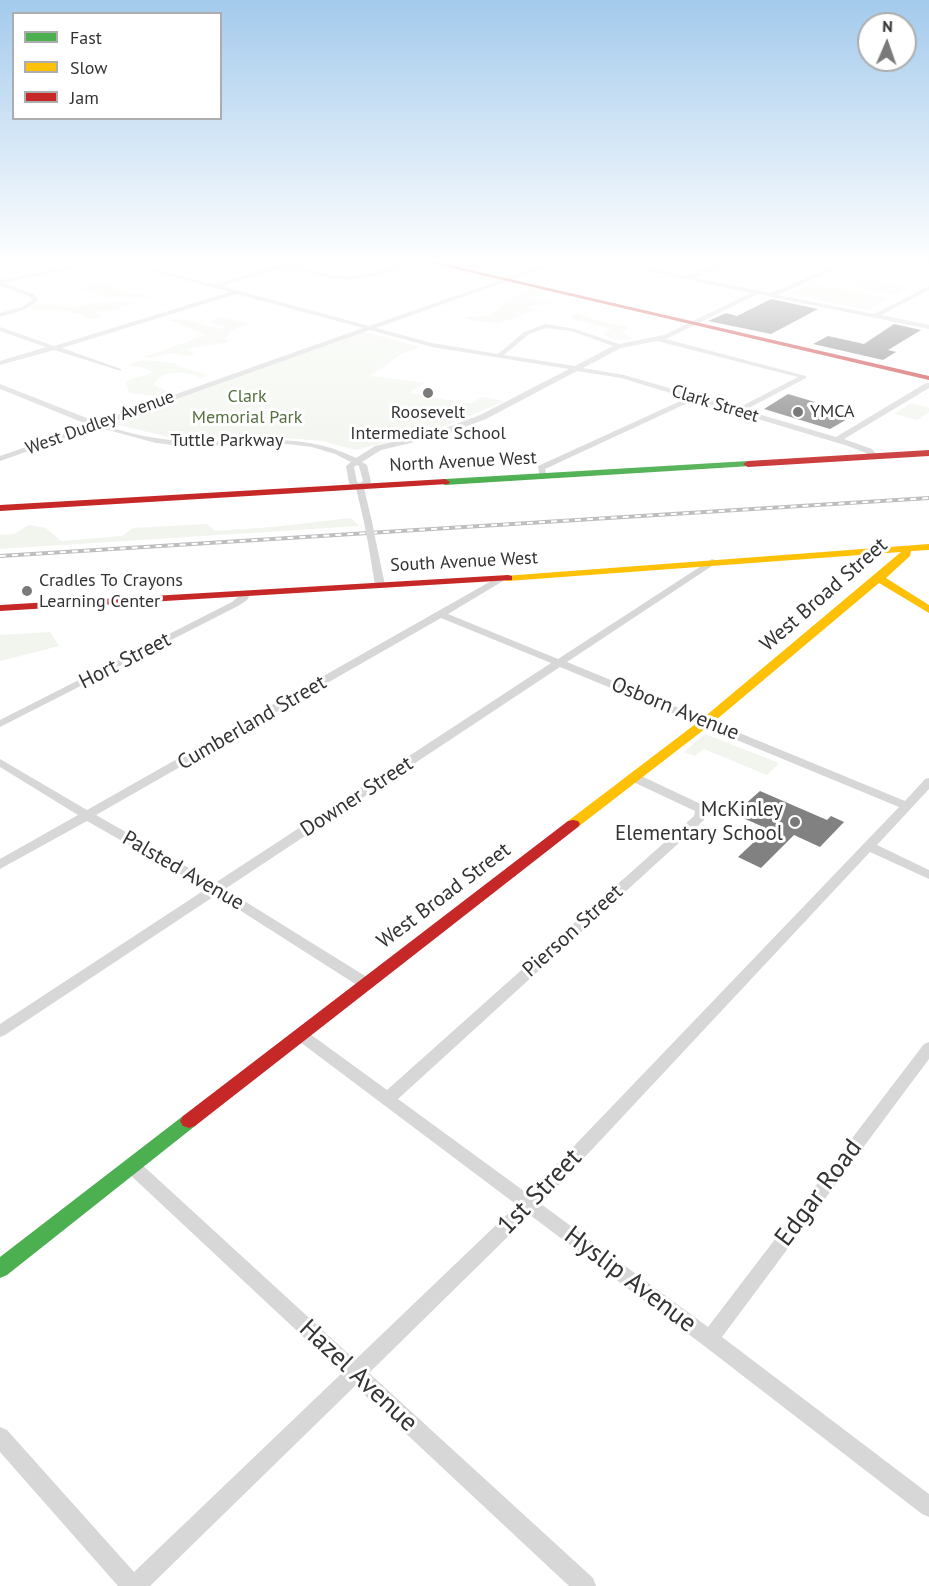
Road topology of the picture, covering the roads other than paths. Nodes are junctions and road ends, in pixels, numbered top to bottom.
1 (22, 336) edge
2 (92, 336) edge
3 (344, 336) edge
4 (398, 336) edge
5 (522, 336) edge
6 (588, 336) edge
7 (665, 336) edge
8 (749, 336) edge
9 (658, 339) junction
10 (619, 346) junction
11 (56, 347) junction
12 (499, 356) junction
13 (0, 363) edge
14 (578, 368) junction
15 (119, 370) dead end
16 (929, 378) edge
17 (929, 385) edge
18 (0, 386) edge
19 (694, 397) junction
20 (738, 411) junction
21 (97, 423) junction
22 (837, 440) junction
23 (0, 449) edge
24 (852, 451) junction
25 (13, 454) junction
26 (926, 454) edge
27 (0, 459) edge
28 (356, 460) junction
29 (543, 476) junction
30 (360, 486) junction
31 (0, 508) edge
32 (929, 547) edge
33 (906, 548) junction
34 (712, 562) junction
35 (503, 578) junction
36 (879, 578) junction
37 (380, 585) junction
38 (246, 593) junction
39 (0, 608) edge
40 (929, 610) edge
41 (442, 615) junction
42 (562, 662) junction
43 (706, 722) junction
44 (0, 724) edge
45 (0, 762) edge
46 (633, 777) junction
47 (929, 782) edge
48 (907, 806) junction
49 (88, 816) junction
50 (868, 846) junction
51 (0, 865) edge
52 (929, 874) edge
53 (216, 889) junction
54 (364, 983) junction
55 (0, 1031) edge
56 (301, 1035) junction
57 (929, 1048) edge
58 (386, 1100) junction
59 (132, 1166) junction
60 (529, 1205) junction
61 (0, 1269) edge
62 (710, 1339) junction
63 (356, 1374) junction
64 (0, 1437) edge
65 (929, 1507) edge
66 (133, 1586) edge
67 (585, 1586) edge

1 - 11 street
2 - 11 street
3 - 21 street, West Dudley Avenue
4 - 12 street, Clark Street
5 - 12 street
6 - 10 street
7 - 9 street
8 - 16 street
9 - 10 street
9 - 20 street
10 - 14 street
11 - 13 street
11 - 15 street
12 - 14 street, Clark Street
14 - 19 street, Clark Street
14 - 28 street
17 - 22 street
18 - 21 street, Tuttle Parkway
19 - 20 street, Clark Street
19 - 29 street
20 - 22 street, Clark Street
21 - 25 street, West Dudley Avenue
21 - 28 street, Tuttle Parkway
22 - 24 street, Clark Street
23 - 25 street
24 - 26 street, North Avenue West
24 - 29 street, North Avenue West
25 - 27 street, West Dudley Avenue
28 - 30 street
28 - 30 street
29 - 30 street, North Avenue West
30 - 31 street, North Avenue West
30 - 37 street, bridge
32 - 33 street, South Avenue West
33 - 34 street, South Avenue West
33 - 36 street, West Broad Street
34 - 35 street, South Avenue West
34 - 42 street, Downer Street
35 - 37 street, South Avenue West
35 - 41 street, Cumberland Street
36 - 40 street
36 - 43 street, West Broad Street
37 - 38 street, South Avenue West
38 - 39 street, South Avenue West
38 - 44 street, Hort Street
41 - 42 street, Osborn Avenue
41 - 49 street, Cumberland Street
42 - 43 street, Osborn Avenue
42 - 53 street, Downer Street
43 - 46 street, West Broad Street
43 - 48 street, Osborn Avenue
45 - 49 street, Palsted Avenue
46 - 54 street, West Broad Street
46 - 58 street, Pierson Street
47 - 48 street, 1st Street
48 - 50 street, 1st Street
49 - 51 street, Cumberland Street
49 - 53 street, Palsted Avenue
50 - 52 street
50 - 60 street, 1st Street
53 - 54 street, Palsted Avenue
53 - 55 street, Downer Street
54 - 56 street, West Broad Street
56 - 58 street, Hyslip Avenue
56 - 59 street, West Broad Street
57 - 62 street, Edgar Road
58 - 60 street, Hyslip Avenue
59 - 61 street, West Broad Street
59 - 63 street, Hazel Avenue
60 - 62 street, Hyslip Avenue
60 - 63 street, 1st Street
62 - 65 street, Hyslip Avenue
63 - 66 street, 1st Street
63 - 67 street, Hazel Avenue
64 - 66 street

